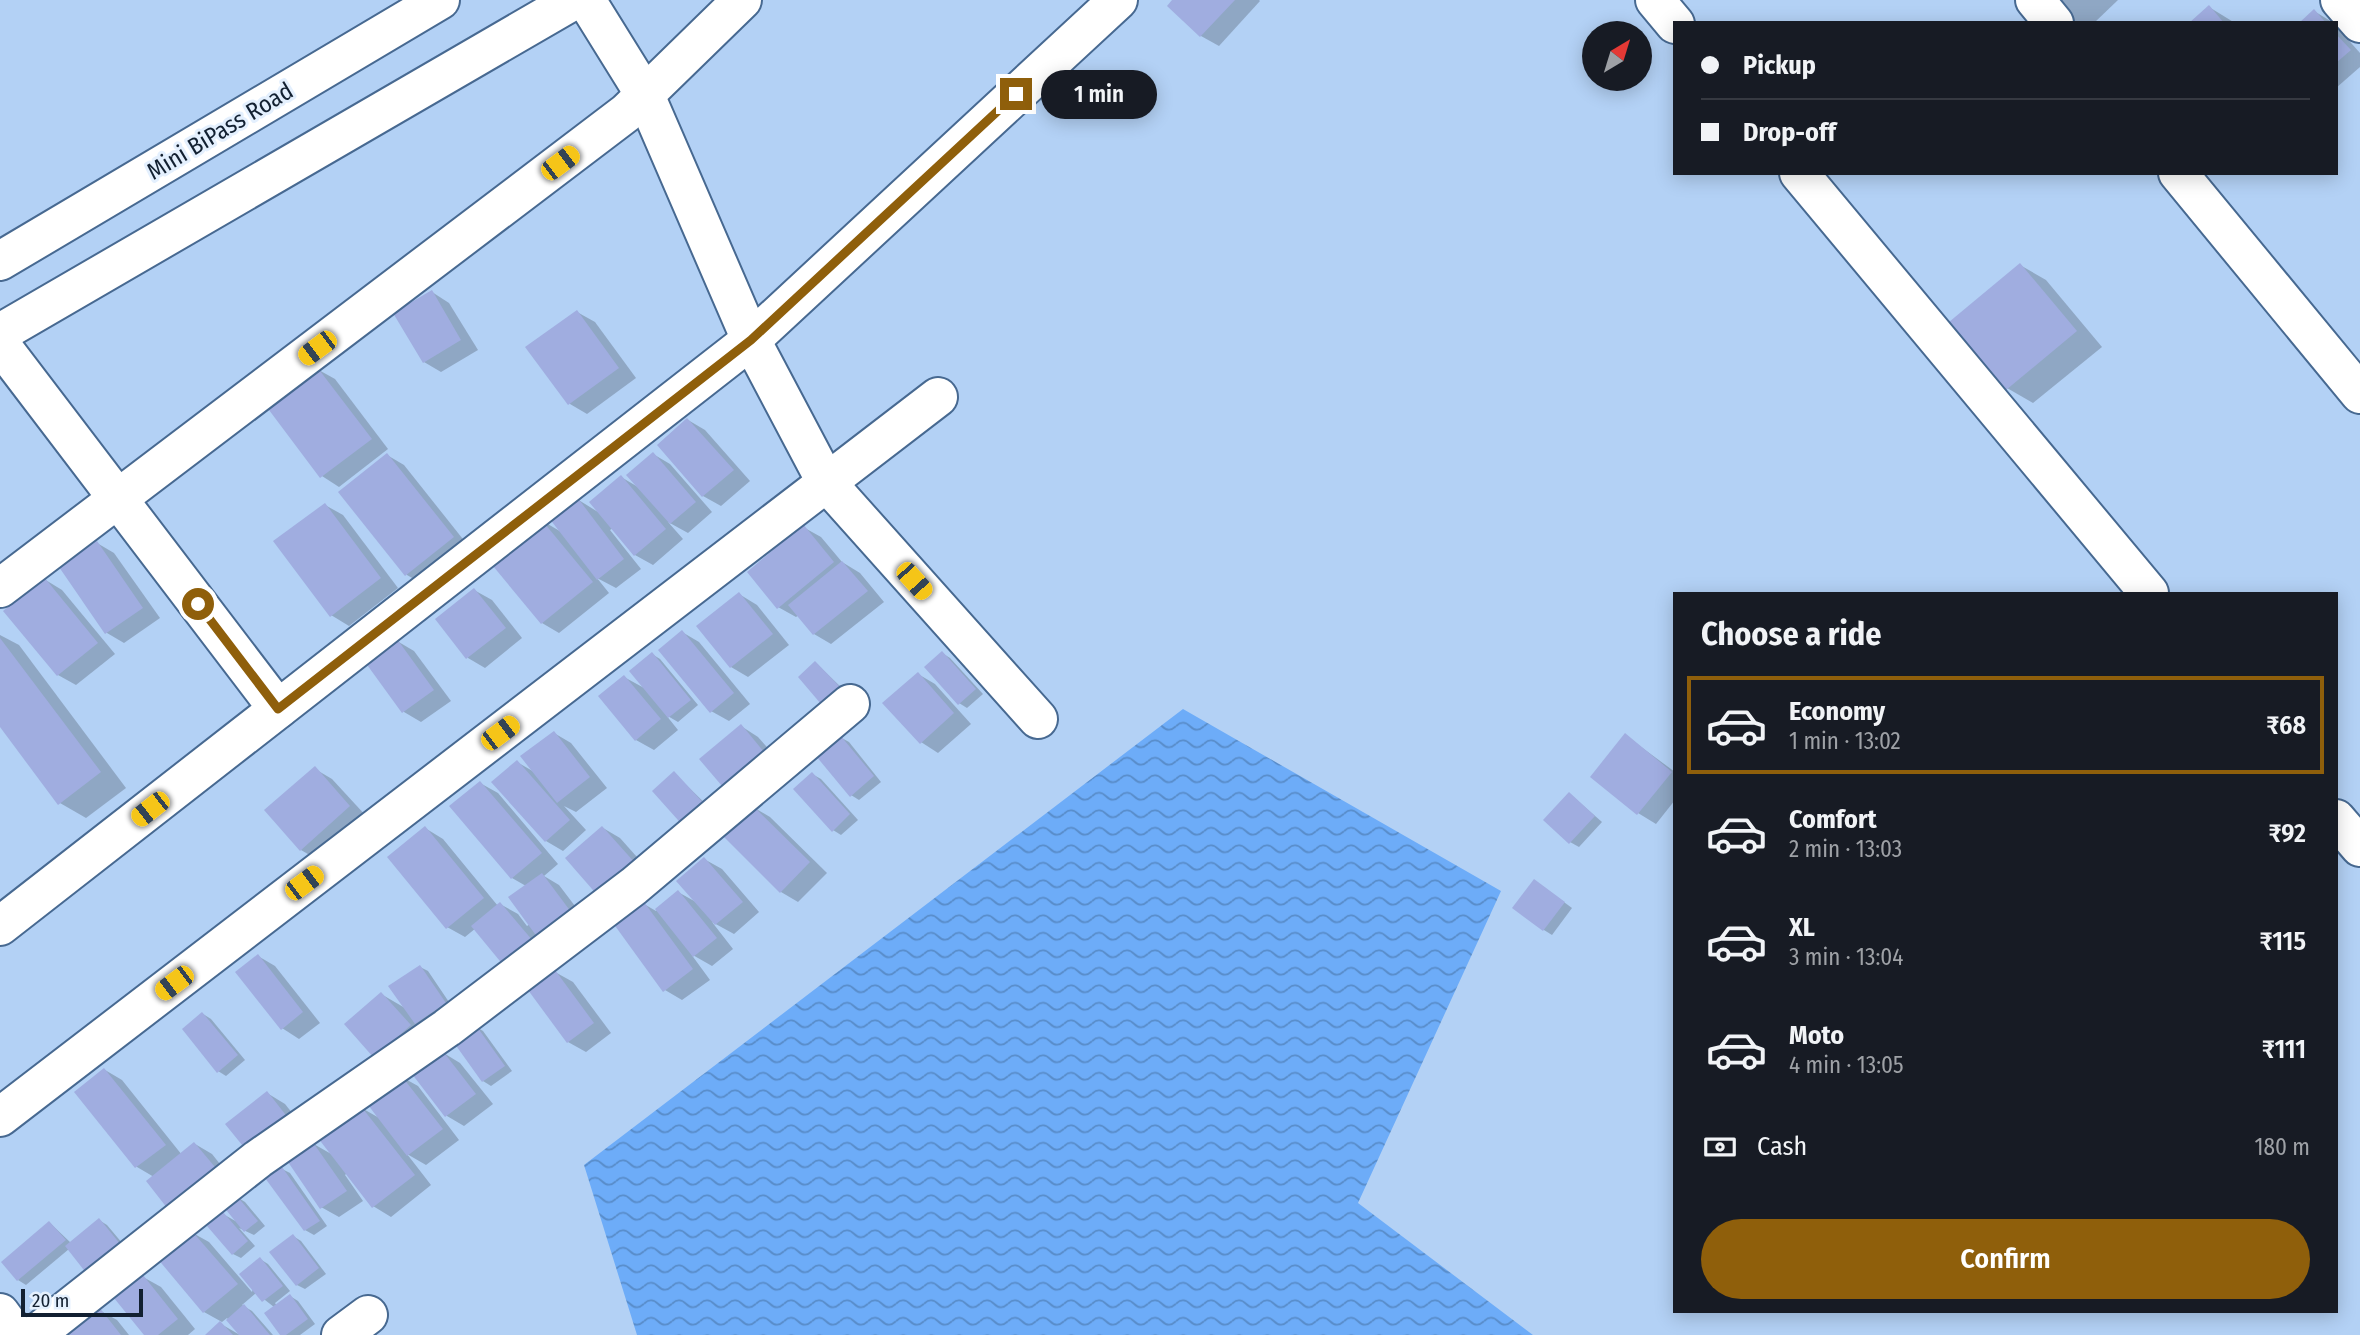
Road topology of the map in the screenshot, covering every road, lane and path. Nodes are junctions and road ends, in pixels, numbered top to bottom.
1 (440, 0) edge
2 (574, 0) edge
3 (586, 0) edge
4 (742, 0) edge
5 (1118, 0) edge
6 (1655, 0) edge
7 (2035, 0) edge
8 (2340, 0) edge
9 (2052, 21) edge
10 (1673, 22) edge
11 (2360, 23) edge
12 (645, 95) junction
13 (1801, 175) edge
14 (2180, 175) edge
15 (0, 261) edge
16 (0, 333) edge
17 (751, 340) junction
18 (0, 344) edge
19 (2360, 394) edge
20 (938, 397) dead end
21 (826, 482) junction
22 (118, 499) junction
23 (0, 588) edge
24 (2148, 592) edge
25 (850, 704) dead end
26 (278, 709) junction
27 (1038, 719) dead end
28 (2338, 821) edge
29 (2360, 847) edge
30 (0, 926) edge
31 (0, 1117) edge
32 (0, 1312) edge
33 (16, 1335) edge
34 (35, 1335) edge

1 - 15 street, Mini BiPass Road
2 - 16 street
3 - 12 street
4 - 12 street
5 - 17 street
6 - 10 street
7 - 9 street
8 - 11 street
12 - 17 street
12 - 22 street
13 - 24 street
14 - 19 street
17 - 21 street
17 - 26 street
18 - 22 street
20 - 21 street
21 - 27 street
21 - 31 street
22 - 23 street
22 - 26 street
25 - 34 street
26 - 30 street
28 - 29 street
32 - 33 street

